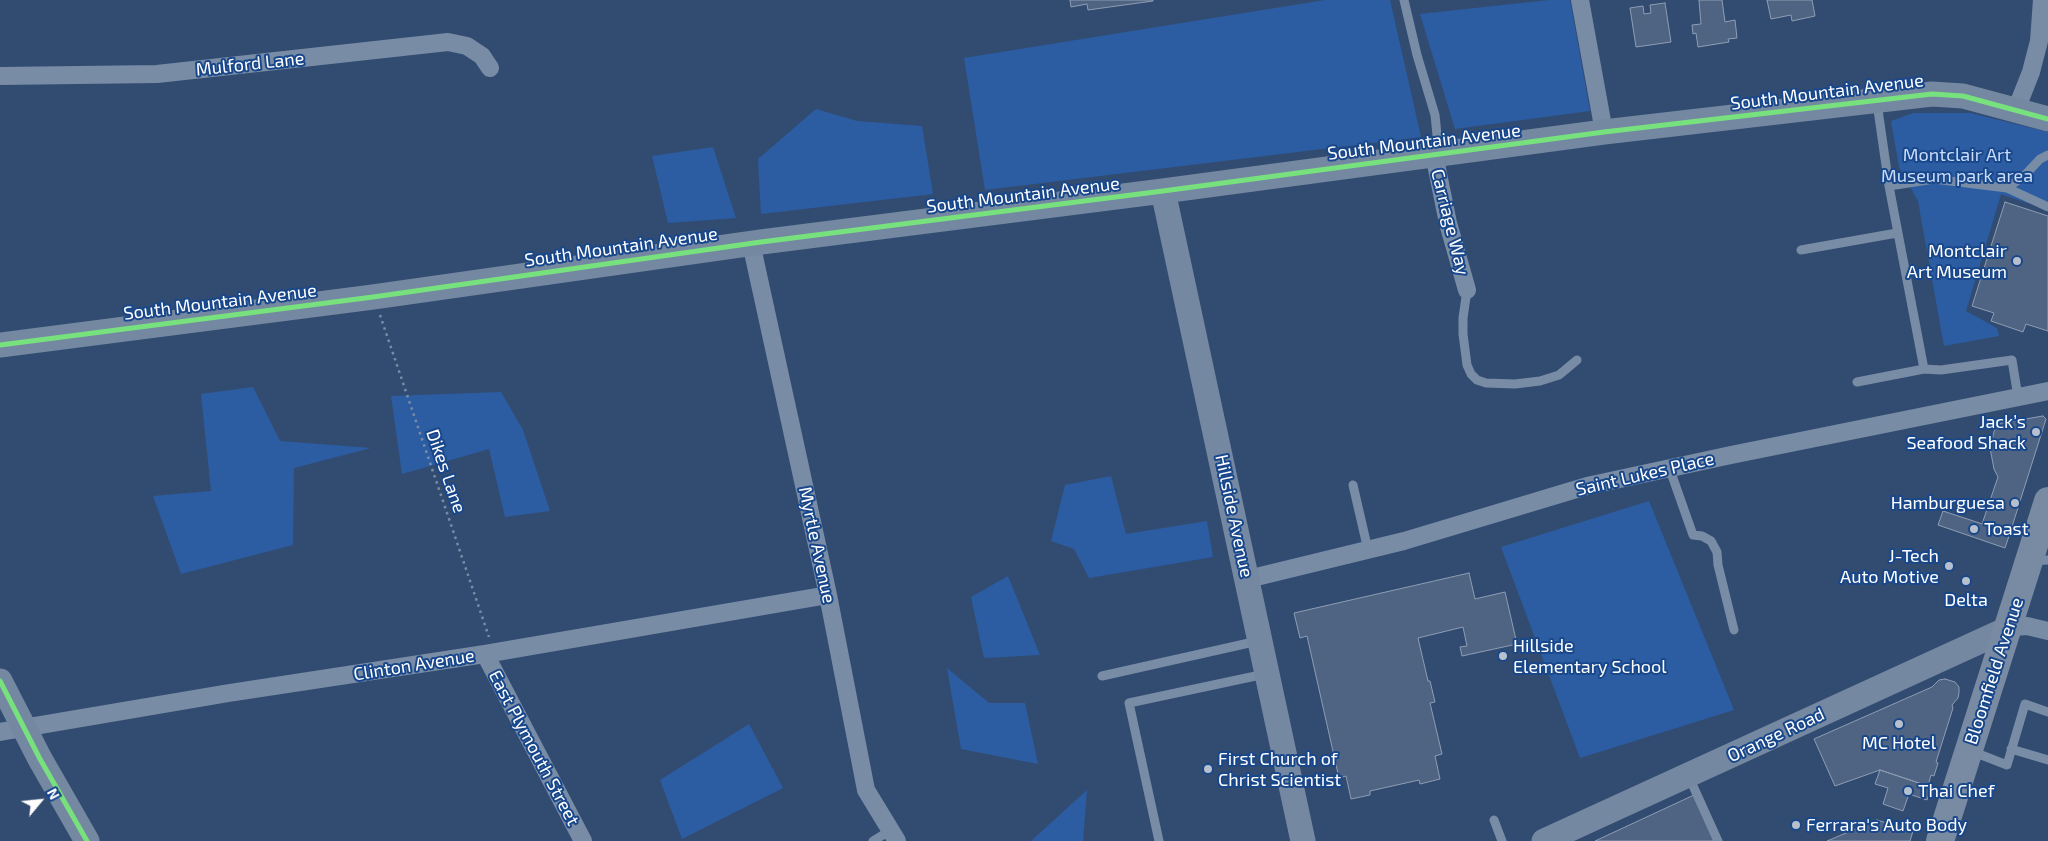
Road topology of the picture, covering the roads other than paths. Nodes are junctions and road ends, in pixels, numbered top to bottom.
1 (1404, 0) edge
2 (1580, 0) edge
3 (2042, 0) edge
4 (490, 68) dead end
5 (0, 76) edge
6 (1876, 100) junction
7 (2016, 110) junction
8 (2048, 119) edge
9 (1604, 132) junction
10 (1434, 154) junction
11 (2048, 155) edge
12 (1888, 186) junction
13 (2007, 188) junction
14 (1163, 191) junction
15 (2048, 207) edge
16 (1897, 233) junction
17 (751, 243) junction
18 (1801, 250) dead end
19 (1467, 290) joint
20 (0, 345) edge
21 (1577, 360) dead end
22 (1924, 369) junction
23 (1857, 382) dead end
24 (2048, 391) edge
25 (2018, 397) junction
26 (1669, 467) junction
27 (1353, 485) dead end
28 (2048, 502) edge
29 (1368, 550) junction
30 (2039, 561) edge
31 (1248, 579) junction
32 (828, 595) junction
33 (2007, 629) junction
34 (1734, 630) dead end
35 (2048, 631) edge
36 (1260, 640) junction
37 (489, 653) junction
38 (1268, 673) junction
39 (1102, 676) dead end
40 (0, 680) edge
41 (2048, 712) edge
42 (24, 728) junction
43 (0, 732) edge
44 (2012, 749) junction
45 (1968, 750) junction
46 (2048, 760) edge
47 (1688, 775) junction
48 (1494, 820) dead end
49 (894, 836) edge
50 (87, 841) edge
51 (583, 841) edge
52 (873, 841) edge
53 (1159, 841) edge
54 (1303, 841) edge
55 (1502, 841) edge
56 (1545, 841) edge
57 (1718, 841) edge
58 (1940, 841) edge

1 - 10 lane
2 - 9 street
3 - 7 street
4 - 5 street, Mulford Lane
6 - 7 street, South Mountain Avenue
6 - 9 street, South Mountain Avenue
6 - 12 lane
7 - 8 street, South Mountain Avenue
9 - 10 street, South Mountain Avenue
10 - 14 street, South Mountain Avenue
10 - 19 street, Carriage Way
11 - 13 lane
12 - 13 lane
12 - 16 lane
13 - 15 lane
14 - 17 street, South Mountain Avenue
14 - 31 street, Hillside Avenue
16 - 18 lane
16 - 22 lane
17 - 20 street, South Mountain Avenue
17 - 32 street, Myrtle Avenue
19 - 21 lane
22 - 23 lane
22 - 25 lane
24 - 25 street, Saint Lukes Place
25 - 26 street, Saint Lukes Place
26 - 29 street, Saint Lukes Place
26 - 34 lane
27 - 29 lane
28 - 30 main road, Bloomfield Avenue
29 - 31 street, Saint Lukes Place
30 - 33 main road, Bloomfield Avenue
31 - 36 street, Hillside Avenue
32 - 37 street, Clinton Avenue
32 - 49 street, Myrtle Avenue
33 - 35 street
33 - 45 main road, Bloomfield Avenue
33 - 47 street, Orange Road
36 - 38 street, Hillside Avenue
36 - 39 lane
37 - 42 street, Clinton Avenue
37 - 51 street, East Plymouth Street
38 - 53 lane
38 - 54 street, Hillside Avenue
40 - 42 street
41 - 44 lane
42 - 43 street, Clinton Avenue
42 - 50 street
44 - 45 lane
44 - 46 lane
45 - 58 main road, Bloomfield Avenue
47 - 56 street, Orange Road
47 - 57 lane
48 - 55 lane
49 - 52 lane

